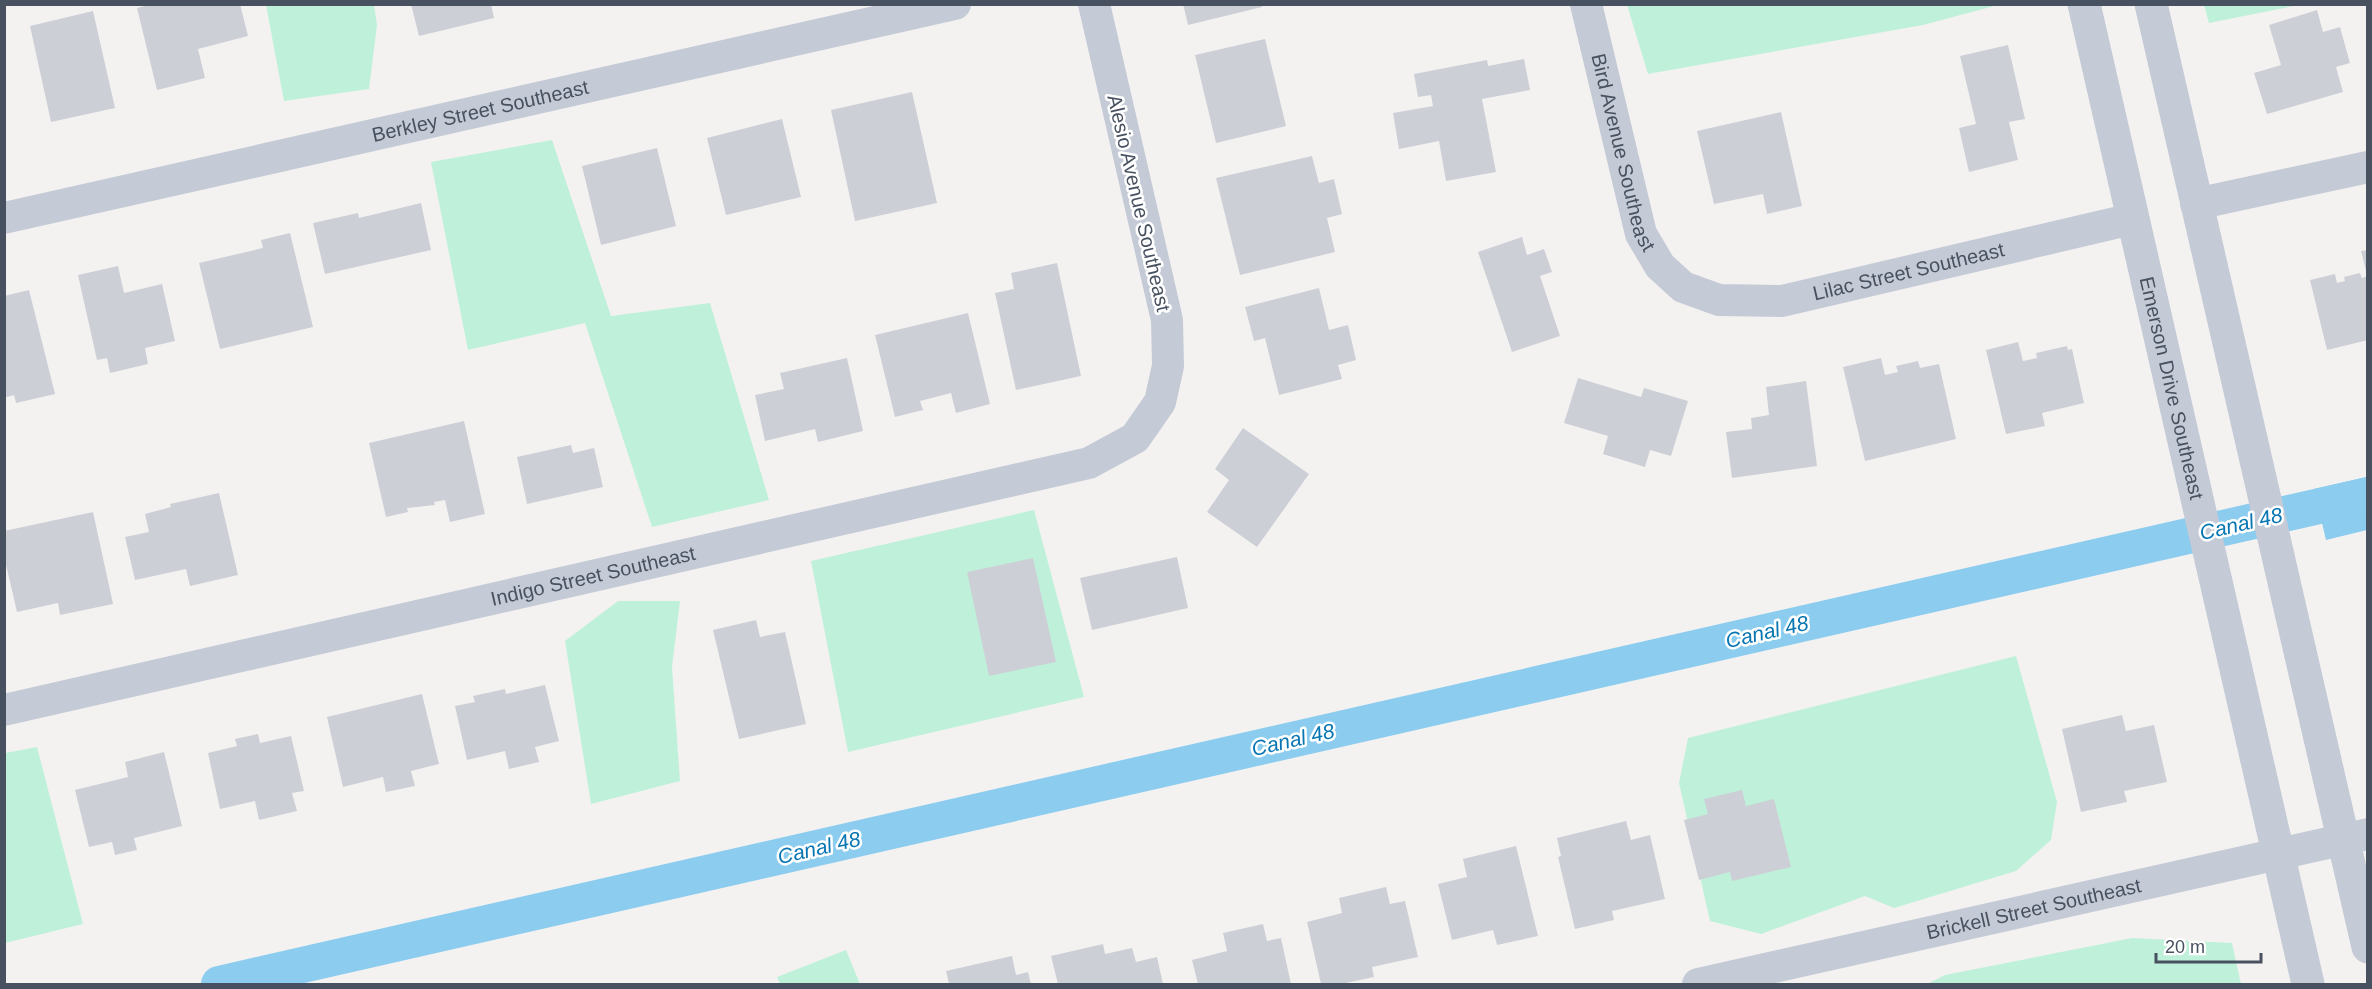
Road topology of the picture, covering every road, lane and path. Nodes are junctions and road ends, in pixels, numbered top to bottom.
1 (954, 4) edge
2 (1094, 4) edge
3 (1586, 4) edge
4 (2084, 4) edge
5 (2151, 4) edge
6 (2367, 167) edge
7 (2196, 204) junction
8 (4, 218) edge
9 (2132, 219) junction
10 (1683, 287) joint
11 (1160, 402) joint
12 (4, 710) edge
13 (2356, 836) edge
14 (2280, 853) junction
15 (2367, 947) edge
16 (1698, 984) edge
17 (2308, 984) edge

1 - 8 street, Berkley Street Southeast
2 - 11 street, Alesio Avenue Southeast
3 - 10 street, Bird Avenue Southeast
4 - 9 street, Emerson Drive Southeast
5 - 7 street
6 - 7 street
7 - 13 street
9 - 10 street, Lilac Street Southeast
9 - 14 street, Emerson Drive Southeast
11 - 12 street, Indigo Street Southeast
13 - 14 street, Brickell Street Southeast
13 - 15 street
14 - 16 street, Brickell Street Southeast
14 - 17 street, Emerson Drive Southeast

